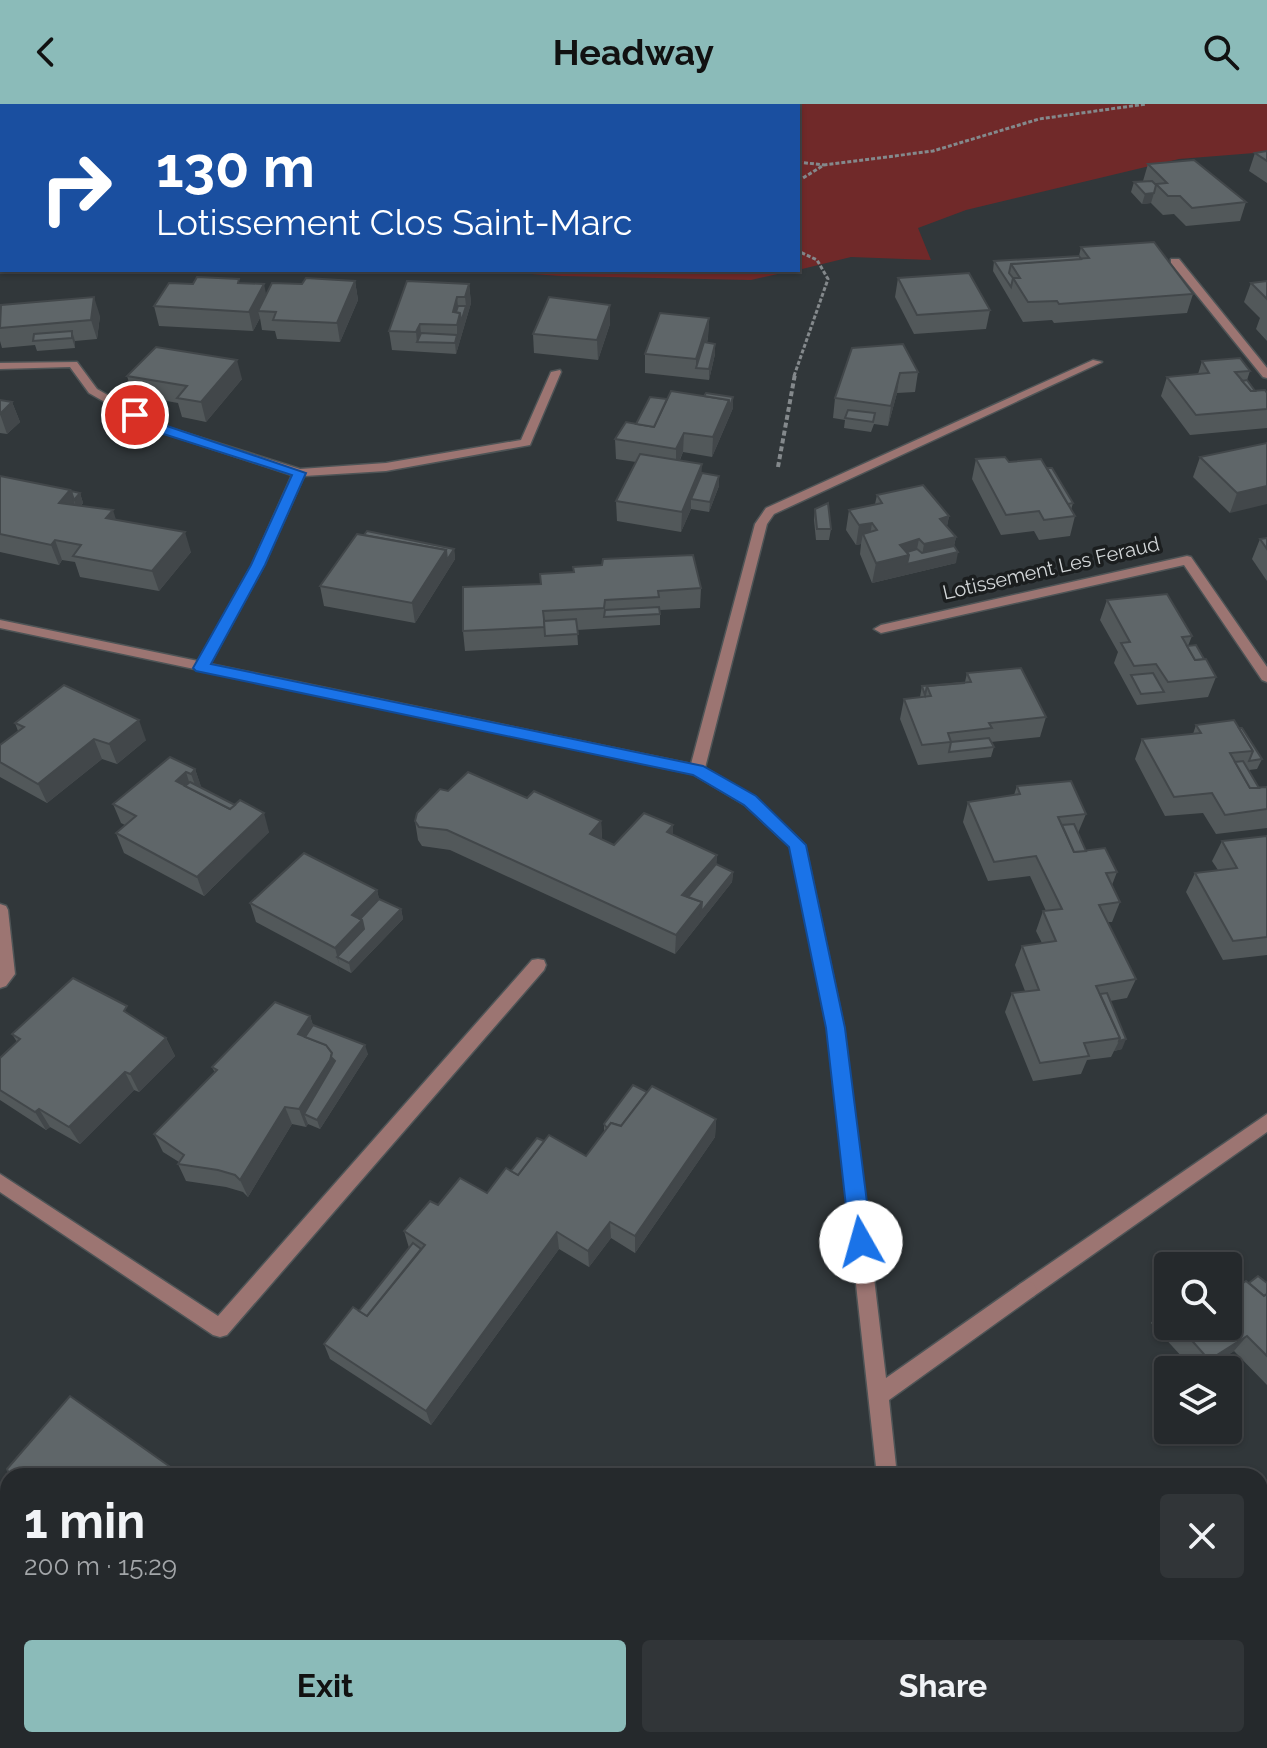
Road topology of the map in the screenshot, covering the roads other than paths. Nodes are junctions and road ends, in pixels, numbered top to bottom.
1 (1175, 261) dead end
2 (1097, 362) dead end
3 (0, 366) edge
4 (556, 372) dead end
5 (1267, 375) edge
6 (299, 473) junction
7 (0, 624) edge
8 (881, 629) dead end
9 (201, 668) junction
10 (1267, 677) edge
11 (697, 770) junction
12 (0, 910) edge
13 (538, 965) dead end
14 (0, 981) edge
15 (1267, 1122) edge
16 (0, 1182) edge
17 (879, 1395) junction
18 (886, 1468) edge

1 - 5 street
2 - 11 street
3 - 6 street
4 - 6 street
6 - 9 street
7 - 9 street
8 - 10 street, Lotissement Les Feraud
9 - 11 street
11 - 17 street
12 - 14 street
13 - 16 street
15 - 17 street
17 - 18 street

